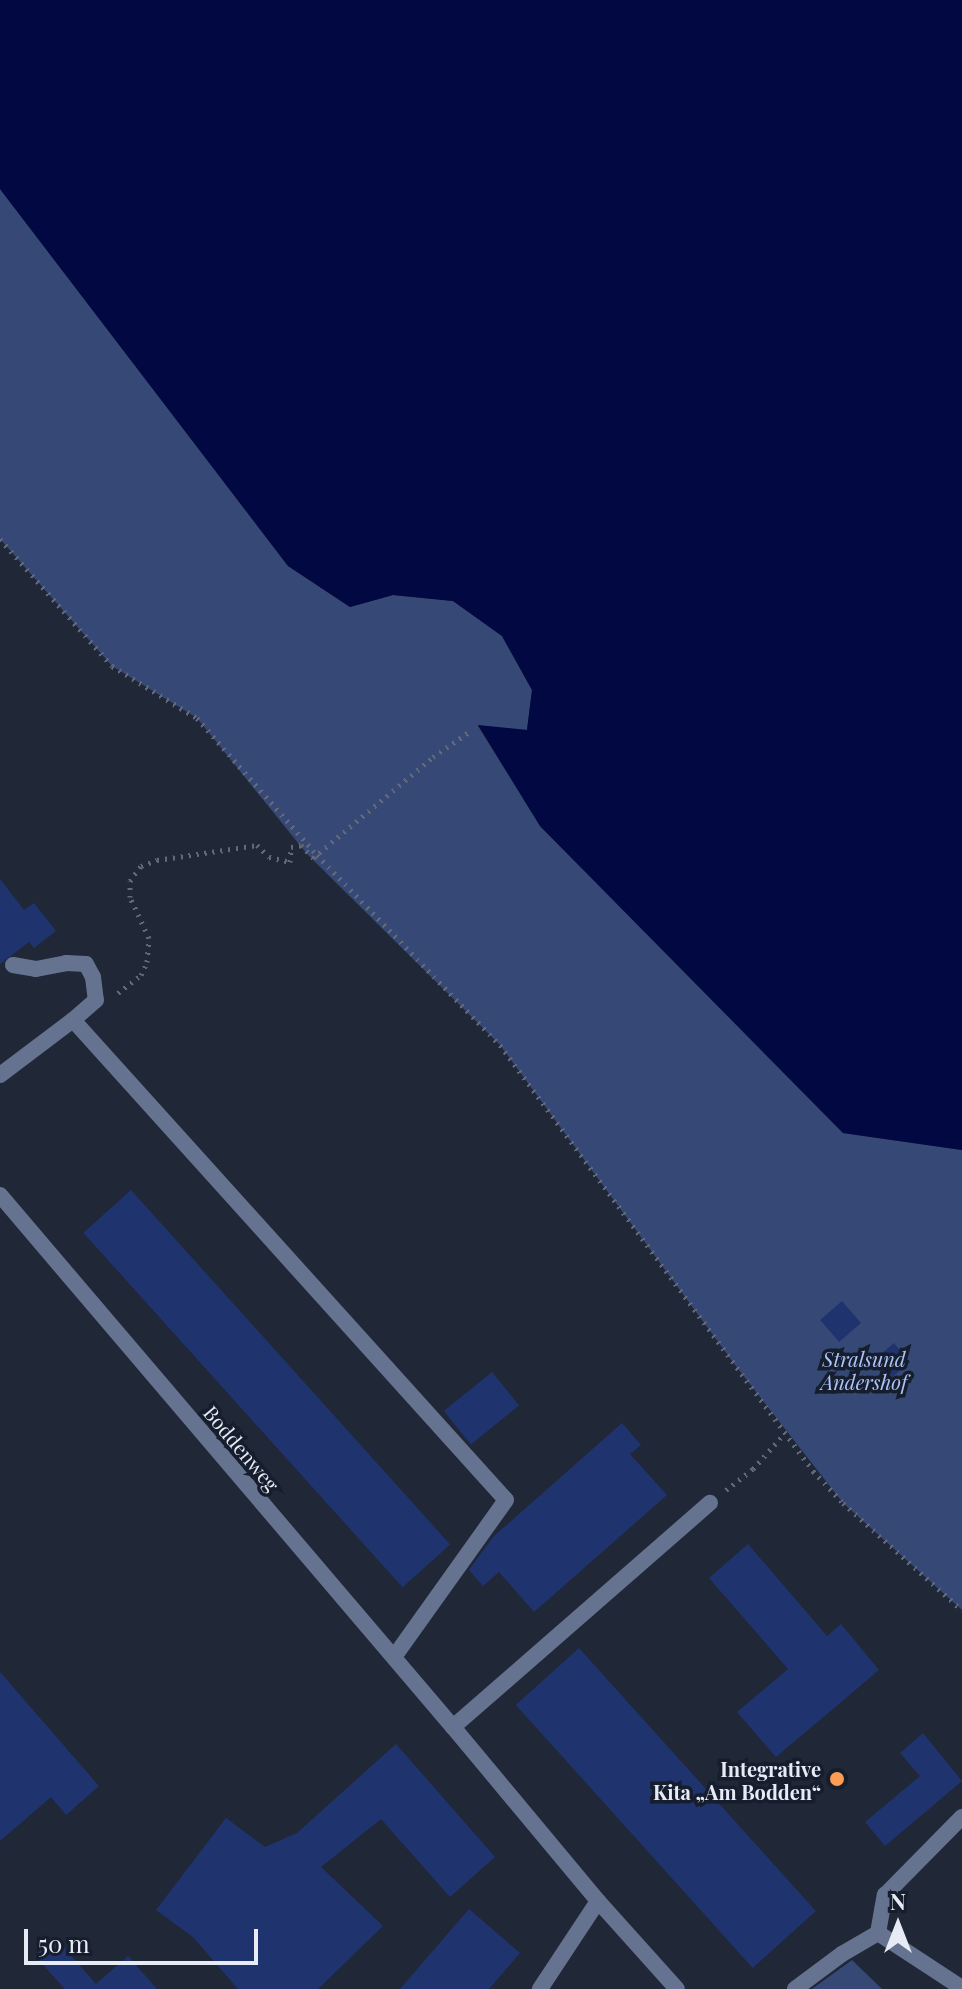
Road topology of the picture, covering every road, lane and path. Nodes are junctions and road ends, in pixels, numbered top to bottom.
1 (0, 539) edge
2 (469, 732) dead end
3 (317, 855) junction
4 (13, 965) dead end
5 (96, 1000) junction
6 (73, 1020) junction
7 (0, 1075) edge
8 (0, 1195) edge
9 (785, 1433) junction
10 (710, 1503) joint
11 (962, 1610) edge
12 (394, 1657) junction
13 (453, 1727) junction
14 (962, 1817) edge
15 (598, 1901) junction
16 (878, 1933) junction
17 (962, 1988) edge
18 (540, 1989) edge
19 (677, 1989) edge
20 (795, 1989) edge

1 - 3 path
2 - 3 path
3 - 5 path
3 - 9 path
4 - 5 street
5 - 6 street
6 - 7 street
6 - 12 street
8 - 12 street, Boddenweg
9 - 10 path
9 - 11 path
10 - 13 street
12 - 13 street, Boddenweg
13 - 15 street, Boddenweg
14 - 16 street
15 - 18 street
15 - 19 street, Boddenweg
16 - 17 street
16 - 20 street

